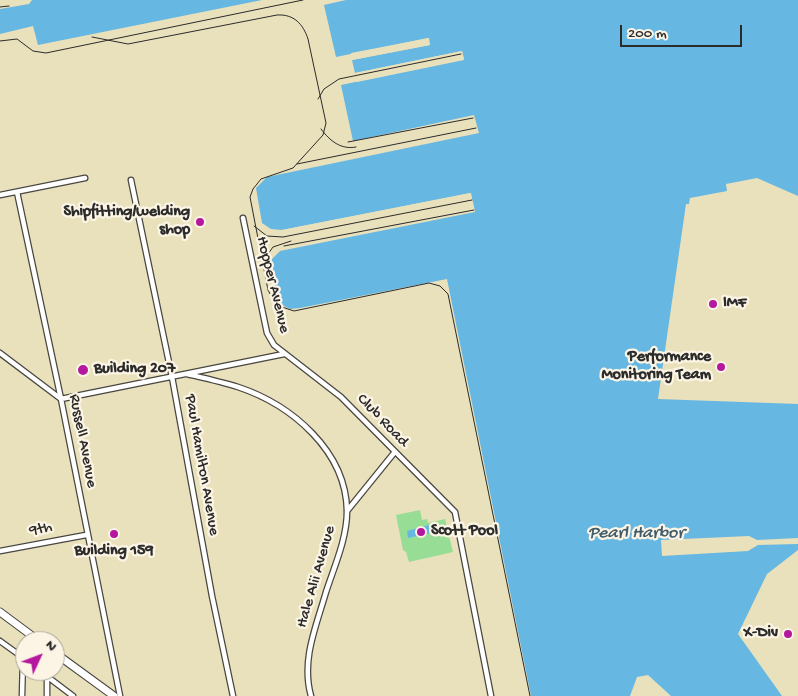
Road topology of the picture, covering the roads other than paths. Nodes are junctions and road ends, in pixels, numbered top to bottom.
1 (85, 178) dead end
2 (131, 180) dead end
3 (17, 192) junction
4 (0, 195) edge
5 (243, 218) dead end
6 (0, 353) edge
7 (284, 354) junction
8 (187, 374) junction
9 (172, 377) junction
10 (61, 399) junction
11 (394, 453) junction
12 (347, 511) junction
13 (86, 535) junction
14 (0, 550) edge
15 (0, 612) edge
16 (26, 631) edge
17 (0, 641) edge
18 (15, 652) edge
19 (65, 659) edge
20 (23, 681) edge
21 (47, 681) edge
22 (52, 681) edge
23 (22, 696) edge
24 (46, 696) edge
25 (73, 696) edge
26 (114, 696) edge
27 (120, 696) edge
28 (233, 696) edge
29 (312, 696) edge
30 (491, 696) edge

1 - 3 street
2 - 9 street, Paul Hamilton Avenue
3 - 4 street
3 - 10 street, Russell Avenue
5 - 7 street, Hopper Avenue
6 - 10 street
7 - 8 street
7 - 11 street, Club Road
8 - 9 street
8 - 12 street, Hale Alii Avenue
9 - 10 street
9 - 28 street, Paul Hamilton Avenue
10 - 13 street, Russell Avenue
11 - 12 street
11 - 30 street, Club Road
12 - 29 street, Hale Alii Avenue
13 - 14 street, 9th
13 - 27 street, Russell Avenue
15 - 16 street
17 - 18 street
19 - 26 street
20 - 23 street
21 - 24 street
22 - 25 street

